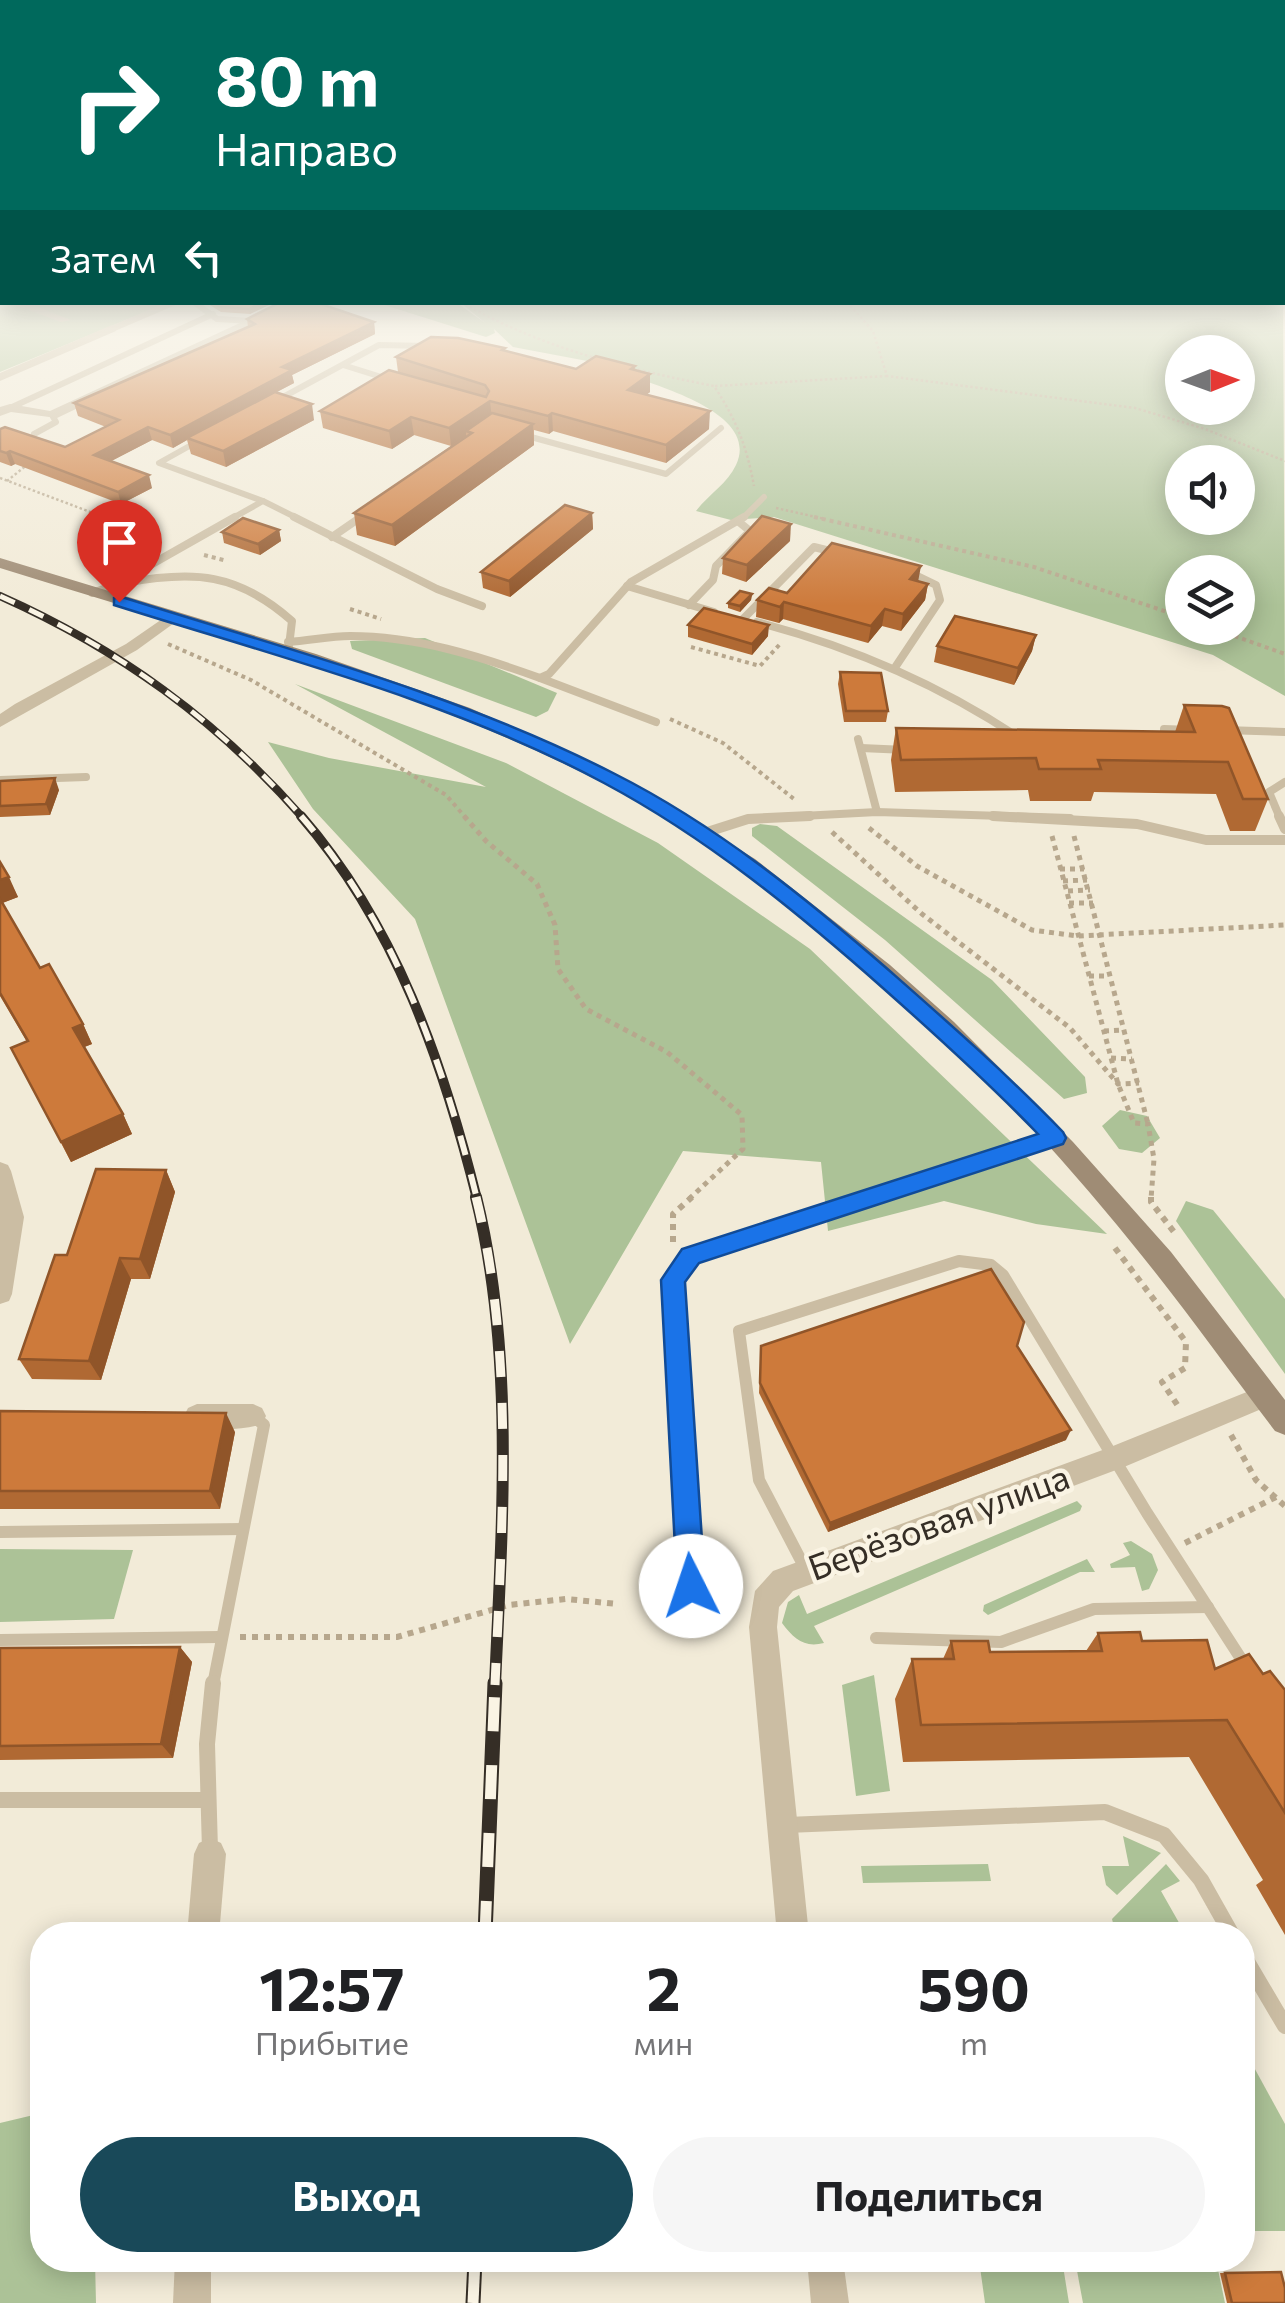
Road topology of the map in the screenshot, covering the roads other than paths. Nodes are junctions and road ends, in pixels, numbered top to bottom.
1 (47, 390) edge
2 (104, 390) edge
3 (294, 390) edge
4 (259, 409) edge
5 (5, 410) edge
6 (52, 415) junction
7 (721, 428) dead end
8 (510, 431) edge
9 (34, 434) edge
10 (209, 436) edge
11 (764, 496) road end
12 (264, 501) junction
13 (380, 504) edge
14 (739, 522) junction
15 (332, 537) junction
16 (850, 556) edge
17 (0, 564) edge
18 (904, 571) edge
19 (114, 586) junction
20 (628, 586) junction
21 (92, 593) junction
22 (689, 604) junction
23 (482, 606) dead end
24 (173, 618) junction
25 (743, 619) junction
26 (290, 648) junction
27 (896, 666) junction
28 (540, 678) junction
29 (0, 722) edge
30 (656, 722) dead end
31 (1199, 730) edge
32 (1216, 730) edge
33 (1285, 732) edge
34 (1028, 744) edge
35 (915, 750) edge
36 (1168, 755) edge
37 (86, 776) dead end
38 (0, 780) edge
39 (1285, 782) edge
40 (877, 812) junction
41 (1285, 829) edge
42 (701, 834) junction
43 (1285, 840) edge
44 (1055, 1138) junction
45 (0, 1171) edge
46 (0, 1294) edge
47 (1264, 1396) junction
48 (175, 1416) edge
49 (253, 1416) joint
50 (1285, 1422) edge
51 (1116, 1458) junction
52 (243, 1529) junction
53 (0, 1532) edge
54 (807, 1572) junction
55 (691, 1586) dead end
56 (1208, 1607) junction
57 (219, 1637) junction
58 (876, 1638) dead end
59 (0, 1640) edge
60 (1256, 1682) edge
61 (0, 1800) edge
62 (204, 1800) junction
63 (782, 1825) junction
64 (210, 1854) joint
65 (204, 1922) edge
66 (792, 1922) edge
67 (1225, 1922) edge
68 (1255, 1975) edge
69 (1285, 2026) edge
70 (193, 2272) edge
71 (827, 2272) edge
72 (192, 2303) edge
73 (830, 2303) edge

1 - 5 lane
2 - 6 street
3 - 4 lane
5 - 6 street
6 - 9 lane
7 - 8 lane
10 - 12 lane
11 - 14 lane
12 - 15 lane
12 - 19 lane
13 - 15 lane
14 - 20 lane
14 - 22 lane
15 - 23 lane
16 - 25 lane
17 - 21 street
18 - 27 lane
19 - 21 lane
19 - 26 lane
20 - 22 lane
20 - 28 lane
21 - 24 street
22 - 25 lane
24 - 26 street
24 - 29 street
25 - 27 lane
26 - 28 lane
26 - 42 street
27 - 34 lane
28 - 30 lane
31 - 36 lane
32 - 33 lane
35 - 40 lane
37 - 38 lane
39 - 41 lane
40 - 42 lane
40 - 43 lane
42 - 44 street
44 - 47 street
44 - 55 street
45 - 46 street
47 - 50 street
47 - 51 street, Берёзовая улица
48 - 49 street
49 - 52 lane
51 - 54 street, Берёзовая улица
51 - 54 lane
51 - 56 lane
52 - 53 lane
52 - 57 lane
54 - 63 street, Берёзовая улица
56 - 58 lane
56 - 60 lane
57 - 59 lane
57 - 62 lane
61 - 62 lane
62 - 64 lane
63 - 66 street, Берёзовая улица
63 - 67 lane
64 - 65 street
68 - 69 lane
70 - 72 street
71 - 73 street

